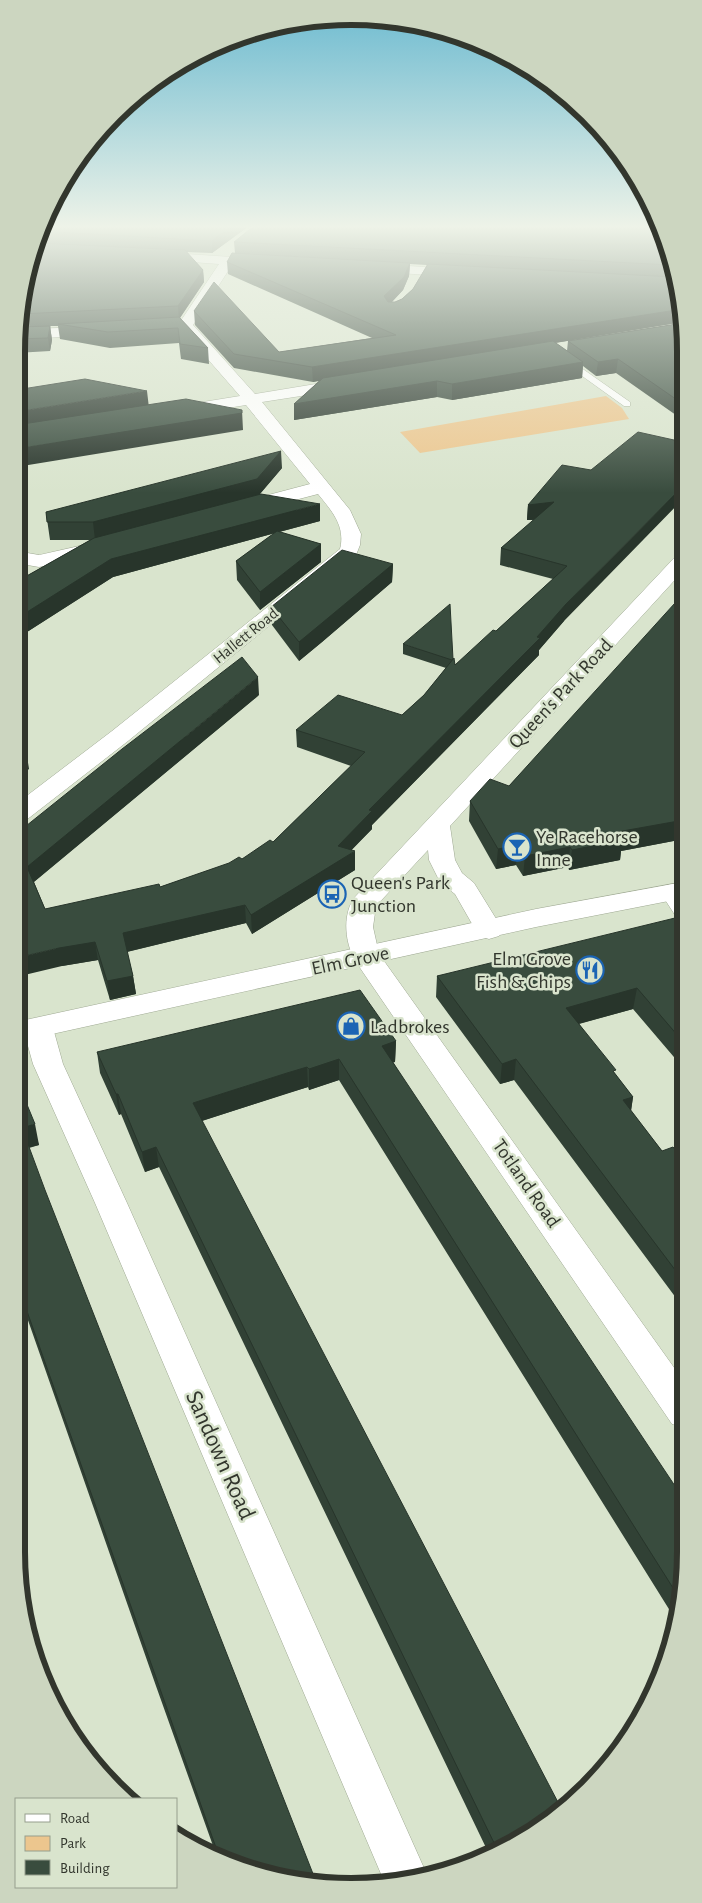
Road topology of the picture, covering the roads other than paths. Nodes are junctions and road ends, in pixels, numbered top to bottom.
1 (191, 315) edge
2 (185, 325) junction
3 (166, 327) edge
4 (111, 330) edge
5 (26, 335) edge
6 (562, 350) edge
7 (357, 382) edge
8 (250, 399) junction
9 (627, 404) dead end
10 (162, 413) edge
11 (322, 487) junction
12 (229, 512) edge
13 (115, 543) edge
14 (25, 559) edge
15 (39, 561) junction
16 (677, 567) edge
17 (25, 573) edge
18 (646, 601) junction
19 (669, 607) edge
20 (25, 809) edge
21 (437, 825) junction
22 (677, 898) edge
23 (490, 930) junction
24 (366, 955) junction
25 (27, 1030) edge
26 (677, 1401) edge
27 (404, 1874) edge

1 - 2 street
2 - 3 street
2 - 8 street, Hallett Road
4 - 5 street
6 - 9 lane
7 - 8 street
8 - 10 street
8 - 11 street, Hallett Road
11 - 12 street
11 - 20 street, Hallett Road
13 - 15 street
14 - 15 street
15 - 17 street
16 - 18 street, Queen's Park Road
18 - 19 street
18 - 21 street, Queen's Park Road
21 - 23 street
21 - 24 street, Queen's Park Road
22 - 23 street, Elm Grove
23 - 24 street, Elm Grove
24 - 25 street, Elm Grove
24 - 26 street, Totland Road
25 - 27 street, Sandown Road

